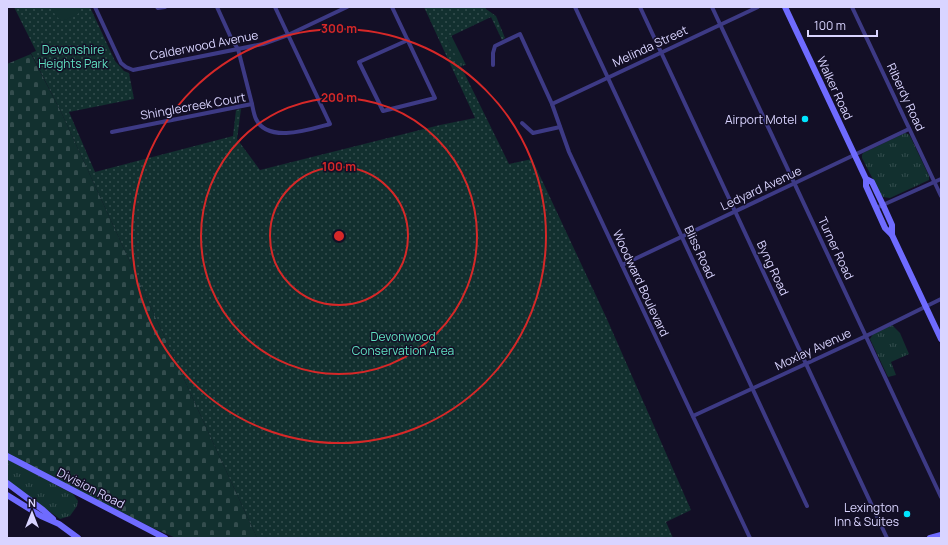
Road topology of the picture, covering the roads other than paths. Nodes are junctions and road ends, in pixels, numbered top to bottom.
1 (95, 7) edge
2 (157, 7) edge
3 (165, 7) edge
4 (217, 7) edge
5 (275, 7) edge
6 (334, 7) edge
7 (347, 7) edge
8 (392, 7) edge
9 (575, 7) edge
10 (640, 7) edge
11 (712, 7) edge
12 (758, 7) edge
13 (785, 7) edge
14 (852, 7) edge
15 (336, 12) junction
16 (720, 24) junction
17 (288, 35) junction
18 (408, 40) junction
19 (238, 49) junction
20 (661, 52) junction
21 (493, 65) dead end
22 (608, 78) junction
23 (252, 104) junction
24 (552, 104) junction
25 (522, 123) dead end
26 (560, 127) junction
27 (910, 129) junction
28 (112, 132) dead end
29 (854, 155) junction
30 (866, 179) junction
31 (941, 179) edge
32 (934, 182) junction
33 (795, 183) junction
34 (941, 196) edge
35 (883, 205) junction
36 (876, 208) junction
37 (735, 211) junction
38 (892, 235) junction
39 (682, 236) junction
40 (622, 265) junction
41 (941, 299) edge
42 (926, 307) junction
43 (866, 336) junction
44 (941, 339) edge
45 (806, 364) junction
46 (753, 389) junction
47 (693, 416) junction
48 (7, 456) edge
49 (8, 484) edge
50 (7, 495) edge
51 (941, 497) edge
52 (807, 506) dead end
53 (58, 524) junction
54 (941, 535) edge
55 (78, 538) edge
56 (162, 538) edge
57 (750, 538) edge
58 (887, 538) edge
59 (930, 538) edge

1 - 19 street, Calderwood Avenue
2 - 3 street
4 - 19 street
5 - 17 street
6 - 15 street
7 - 15 street, Calderwood Avenue
8 - 18 street
9 - 22 street, Bliss Road
10 - 20 street, Byng Road
11 - 16 street, Turner Road
12 - 16 street, Melinda Street
13 - 29 main road, Walker Road
14 - 27 street, Riberdy Road
15 - 17 street, Calderwood Avenue
16 - 20 street, Melinda Street
16 - 33 street, Turner Road
17 - 19 street, Calderwood Avenue
17 - 23 street, Shinglecreek Court
18 - 18 street
19 - 23 street
20 - 22 street, Melinda Street
20 - 37 street, Byng Road
21 - 24 street, Woodward Boulevard
22 - 24 street, Melinda Street
22 - 39 street, Bliss Road
23 - 28 street, Shinglecreek Court
24 - 26 street, Woodward Boulevard
25 - 26 street
26 - 40 street, Woodward Boulevard
27 - 29 street, Ledyard Avenue
27 - 32 street, Riberdy Road
29 - 30 main road, Walker Road
29 - 33 street, Ledyard Avenue
30 - 35 main road, Walker Road
30 - 36 main road, Walker Road
31 - 32 street
32 - 34 street, Riberdy Road
32 - 35 street
33 - 37 street, Ledyard Avenue
33 - 43 street, Turner Road
35 - 36 street
35 - 38 main road, Walker Road
36 - 38 main road, Walker Road
37 - 39 street, Ledyard Avenue
37 - 45 street, Byng Road
38 - 42 main road, Walker Road
39 - 40 street, Ledyard Avenue
39 - 46 street, Bliss Road
40 - 47 street, Woodward Boulevard
41 - 42 street, Moxlay Avenue
42 - 43 street, Moxlay Avenue
42 - 44 main road, Walker Road
43 - 45 street, Moxlay Avenue
43 - 51 street, Turner Road
45 - 46 street, Moxlay Avenue
45 - 58 street, Byng Road
46 - 47 street, Moxlay Avenue
46 - 52 street, Bliss Road
47 - 57 street, Woodward Boulevard
48 - 56 main road, Division Road
49 - 53 main road
50 - 53 main road
53 - 55 main road
54 - 59 main road

